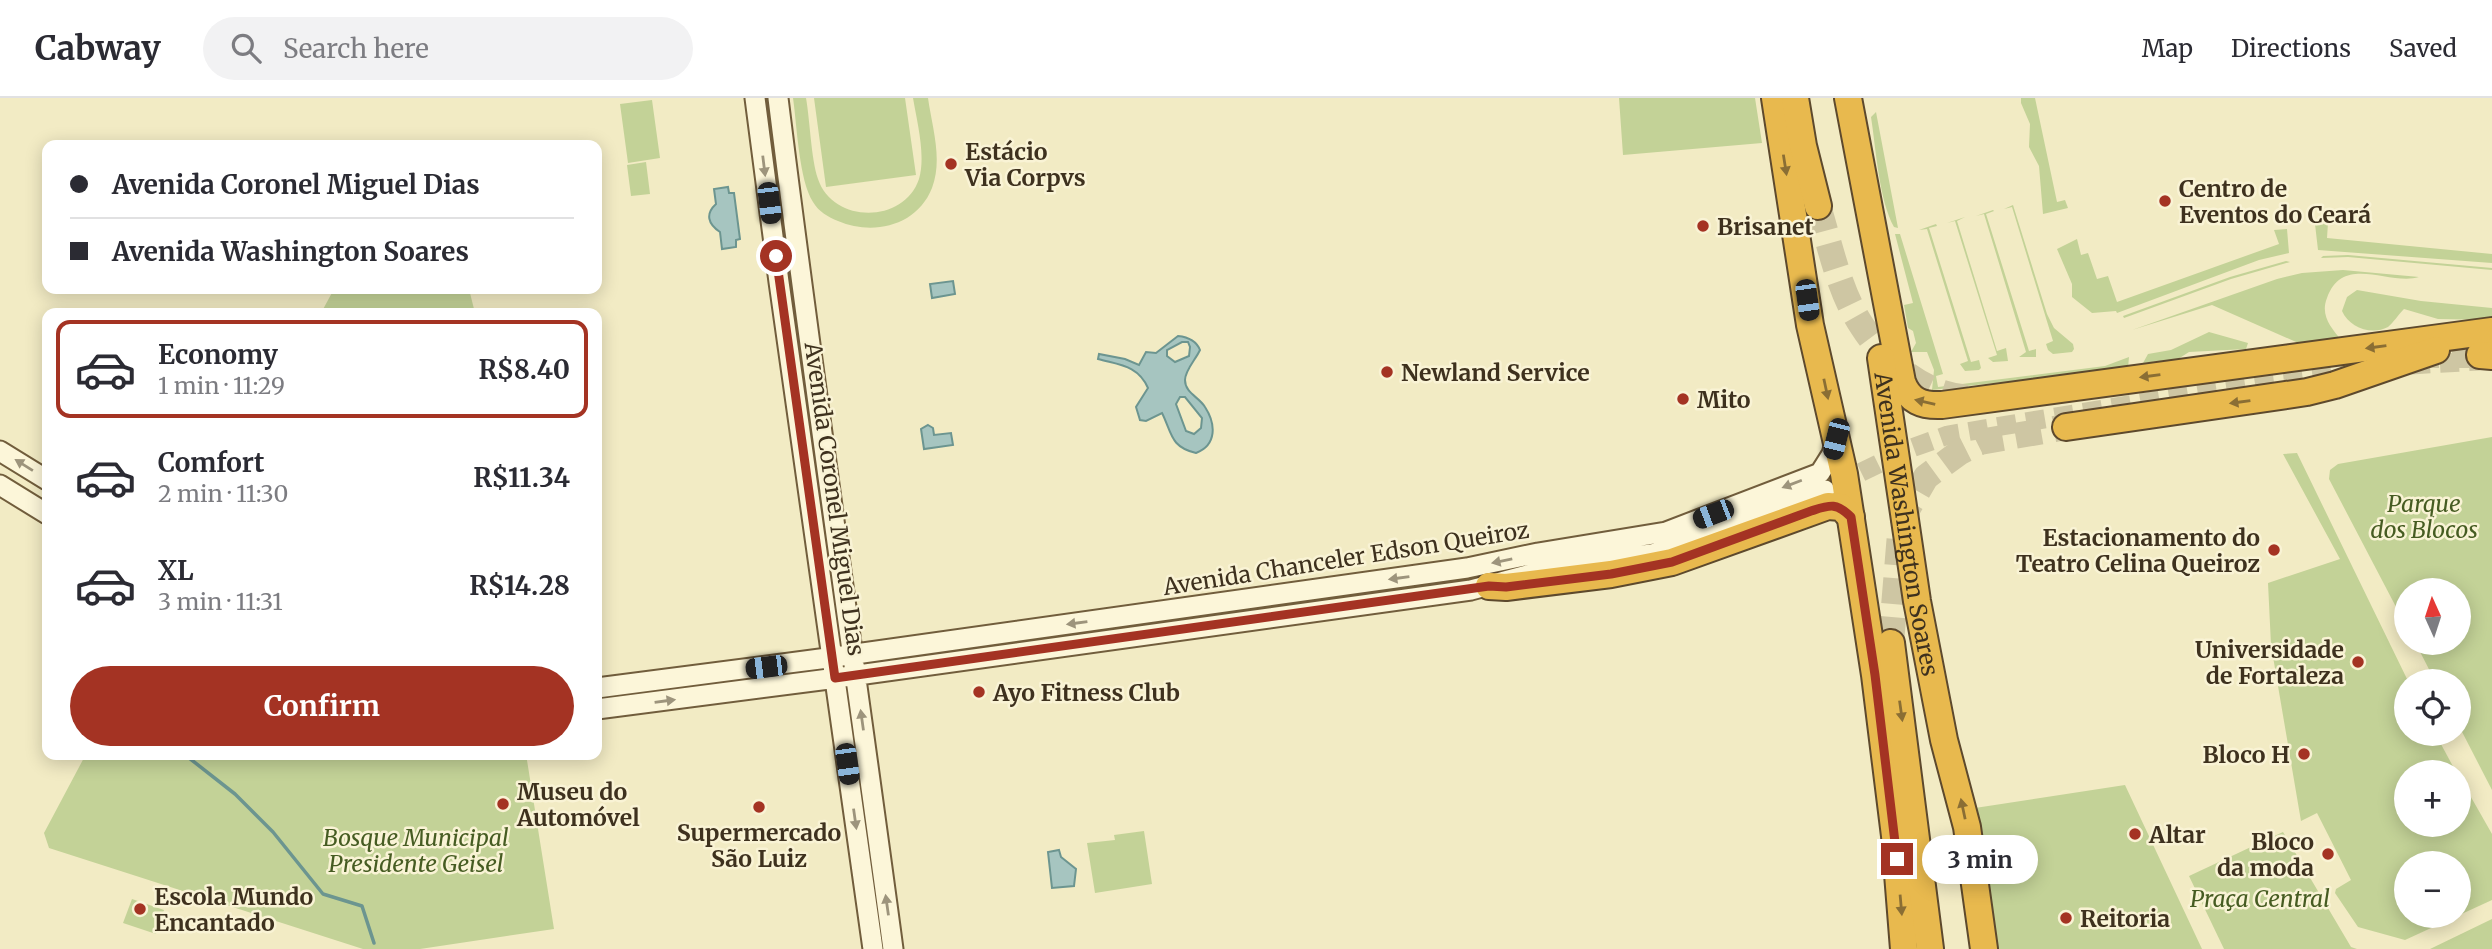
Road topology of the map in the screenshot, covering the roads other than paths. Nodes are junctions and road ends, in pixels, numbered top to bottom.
1 (755, 98) edge
2 (778, 98) edge
3 (1775, 98) edge
4 (1796, 98) edge
5 (1839, 98) edge
6 (1848, 98) edge
7 (1818, 206) tunnel mouth
8 (2492, 331) edge
9 (2487, 354) edge
10 (2066, 427) tunnel mouth
11 (824, 436) junction
12 (802, 439) junction
13 (1836, 439) junction
14 (0, 450) edge
15 (42, 477) edge
16 (0, 485) edge
17 (1825, 489) tunnel mouth
18 (42, 511) edge
19 (1851, 517) junction
20 (1489, 586) junction
21 (1153, 612) junction
22 (965, 638) junction
23 (1101, 642) junction
24 (1891, 643) tunnel mouth
25 (853, 654) junction
26 (832, 657) junction
27 (968, 660) junction
28 (856, 676) junction
29 (835, 678) junction
30 (602, 687) edge
31 (602, 708) edge
32 (881, 861) junction
33 (861, 864) junction
34 (873, 949) edge
35 (893, 949) edge
36 (1905, 949) edge
37 (1930, 949) edge
38 (1984, 949) edge

1 -> 12 main road, Avenida Coronel Miguel Dias
2 - 11 main road, Avenida Coronel Miguel Dias
3 -> 13 highway
4 - 7 highway
38 -> 5 highway, Avenida Washington Soares
8 -> 6 highway
9 -> 10 highway
11 - 12 main road
11 - 25 main road, Avenida Coronel Miguel Dias
12 - 26 main road, Avenida Coronel Miguel Dias
13 - 19 highway
13 -> 21 main road, Avenida Chanceler Edson Queiroz
15 -> 14 main road
16 - 18 main road
17 - 20 main road, Avenida Chanceler Edson Queiroz
19 - 20 highway
19 -> 36 highway
20 - 23 main road, Avenida Chanceler Edson Queiroz
21 -> 22 main road, Avenida Chanceler Edson Queiroz
21 - 23 main road
22 - 25 main road, Avenida Chanceler Edson Queiroz
22 - 27 main road
23 - 27 main road, Avenida Chanceler Edson Queiroz
24 -> 37 highway
25 - 26 main road, Avenida Chanceler Edson Queiroz
25 - 28 main road, Avenida Coronel Miguel Dias
26 - 29 main road, Avenida Coronel Miguel Dias
26 - 30 main road, Avenida Chanceler Edson Queiroz
27 - 28 main road, Avenida Chanceler Edson Queiroz
28 - 29 main road, Avenida Chanceler Edson Queiroz
32 -> 28 main road, Avenida Coronel Miguel Dias
31 -> 29 main road, Avenida Chanceler Edson Queiroz
29 -> 33 main road, Avenida Coronel Miguel Dias
32 - 33 main road
35 -> 32 main road, Avenida Coronel Miguel Dias
33 - 34 main road, Avenida Coronel Miguel Dias

